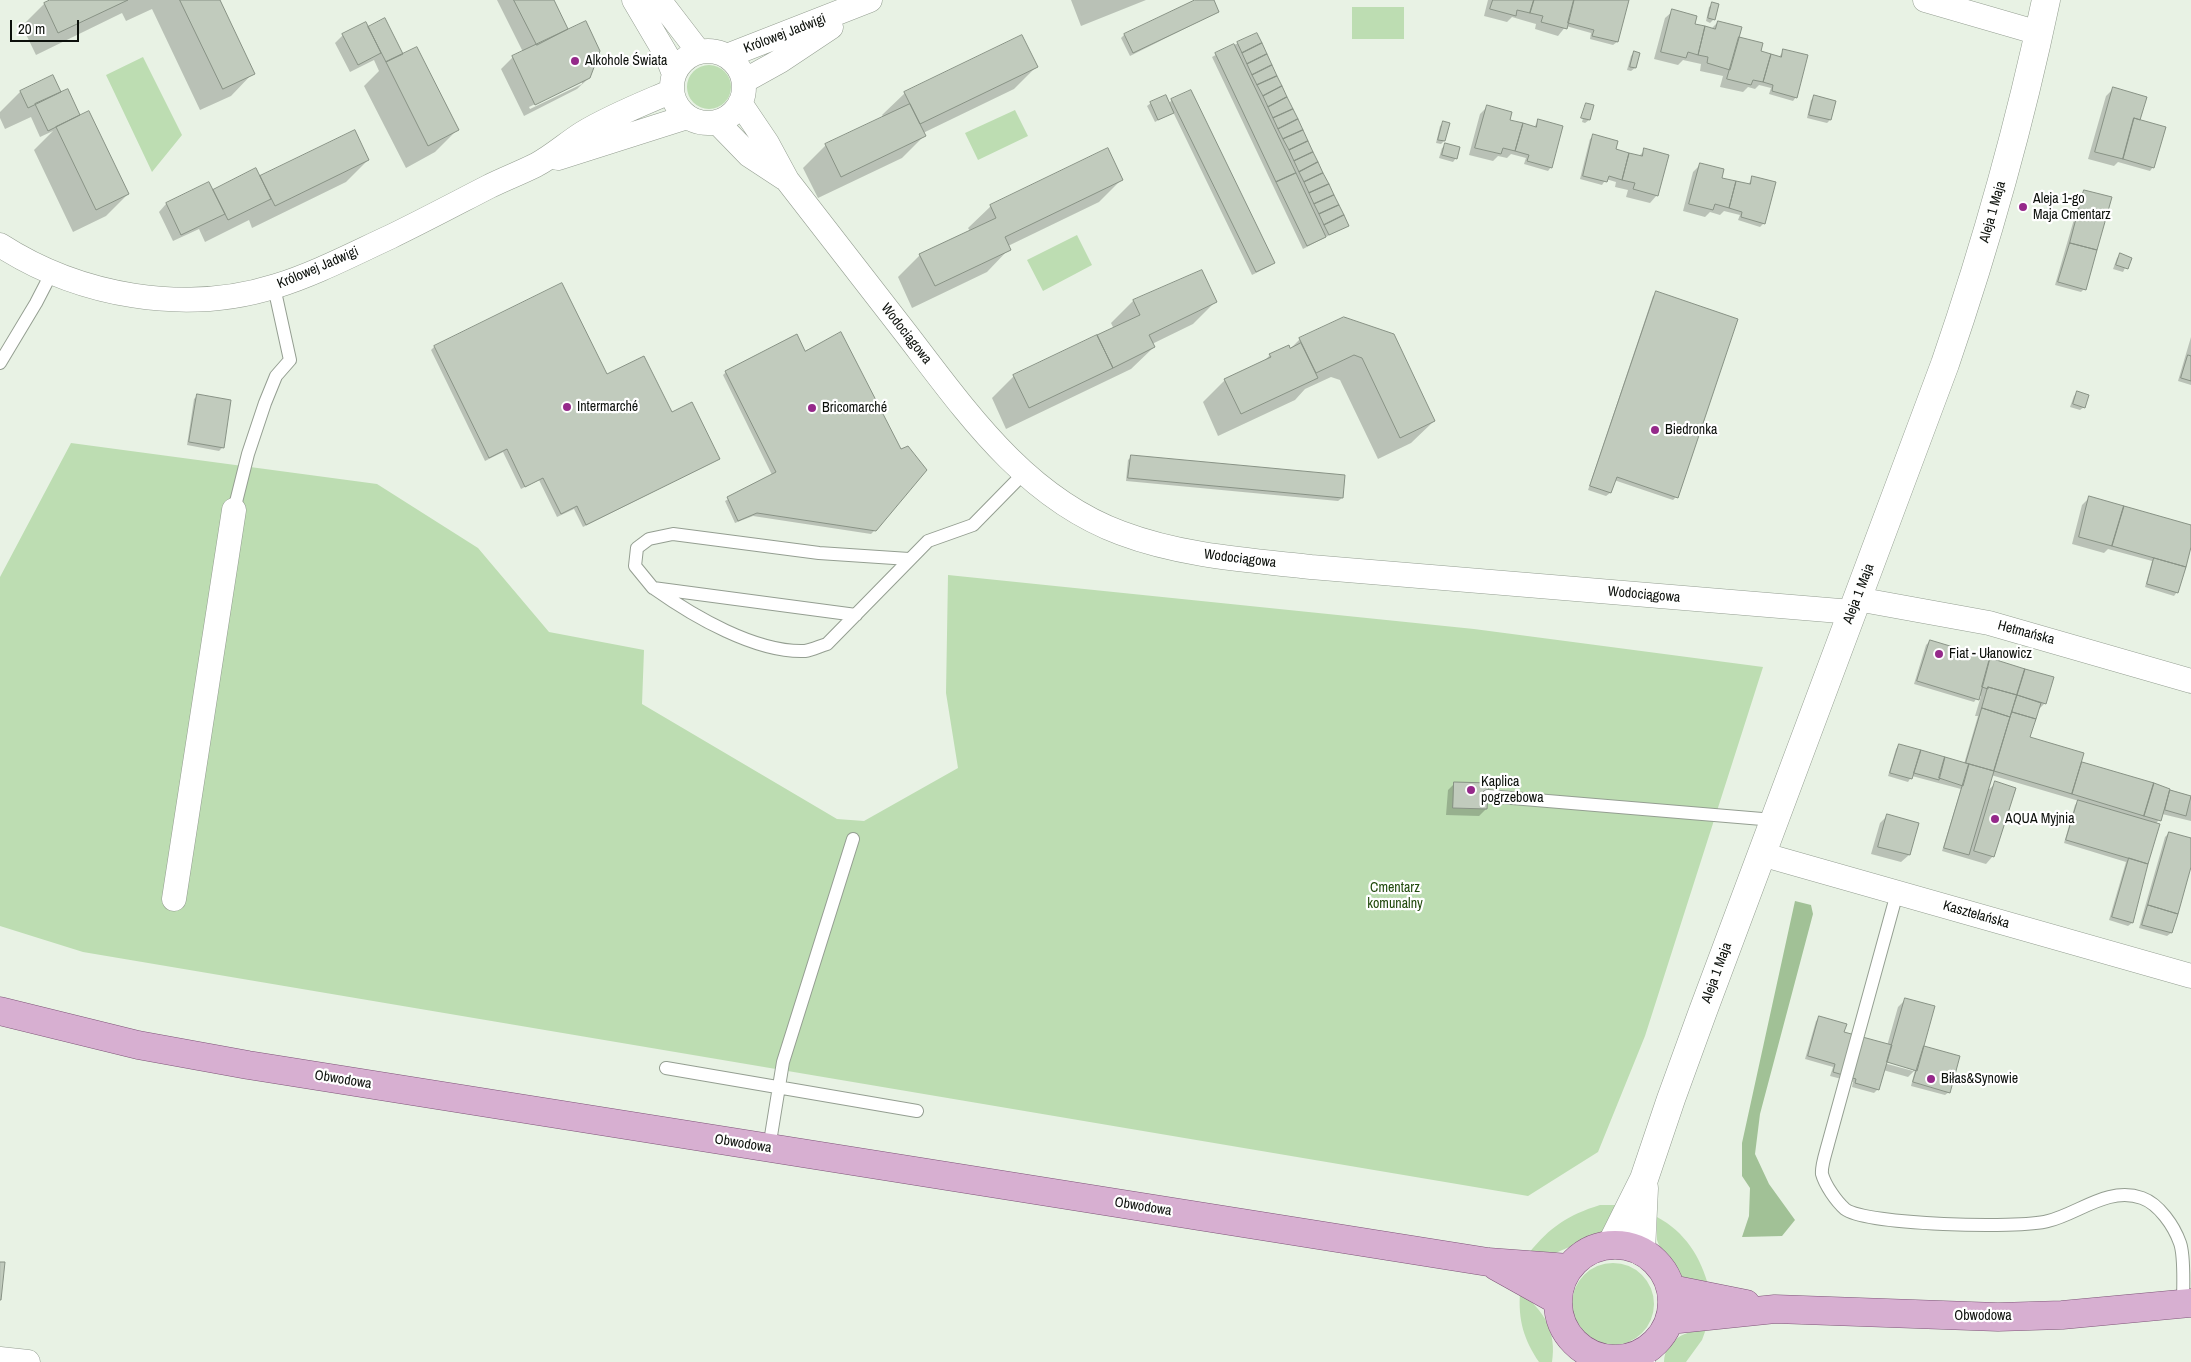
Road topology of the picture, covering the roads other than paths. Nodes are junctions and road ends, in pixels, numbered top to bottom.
1 (634, 0) edge
2 (659, 0) edge
3 (871, 0) edge
4 (1925, 0) edge
5 (2046, 0) edge
6 (2039, 33) junction
7 (699, 52) junction
8 (727, 56) junction
9 (673, 82) junction
10 (742, 92) junction
11 (687, 117) junction
12 (717, 122) junction
13 (537, 164) junction
14 (787, 180) junction
15 (0, 245) edge
16 (52, 272) junction
17 (274, 287) junction
18 (0, 363) edge
19 (1024, 473) junction
20 (234, 510) joint
21 (909, 559) junction
22 (653, 588) junction
23 (1855, 606) junction
24 (856, 614) junction
25 (2191, 681) edge
26 (1488, 796) dead end
27 (1774, 820) junction
28 (853, 839) dead end
29 (1761, 854) junction
30 (1897, 893) junction
31 (174, 899) dead end
32 (2191, 976) edge
33 (0, 1011) edge
34 (666, 1068) dead end
35 (780, 1087) junction
36 (917, 1111) dead end
37 (769, 1148) junction
38 (1644, 1179) junction
39 (1611, 1245) junction
40 (1641, 1251) junction
41 (1488, 1262) junction
42 (1569, 1268) junction
43 (1671, 1289) junction
44 (1557, 1300) junction
45 (2187, 1303) edge
46 (1775, 1309) junction
47 (1669, 1320) junction
48 (1569, 1352) edge
49 (1641, 1358) edge
50 (0, 1359) edge
51 (1604, 1360) edge
52 (28, 1362) edge

1 - 9 street
2 - 7 street
3 - 8 street, Królowej Jadwigi
3 - 10 street, Królowej Jadwigi
4 - 6 street
5 - 6 street, Aleja 1 Maja
6 - 23 street, Aleja 1 Maja
7 - 8 street
7 - 9 street
8 - 10 street
9 - 11 street
9 - 13 street, Królowej Jadwigi
10 - 12 street
10 - 14 street, Wodociągowa
11 - 12 street
11 - 13 street, Królowej Jadwigi
12 - 14 street, Wodociągowa
13 - 17 street, Królowej Jadwigi
14 - 19 street, Wodociągowa
15 - 16 street, Królowej Jadwigi
16 - 17 street, Królowej Jadwigi
16 - 18 lane
17 - 20 lane
19 - 21 lane
19 - 23 street, Wodociągowa
20 - 31 street
21 - 22 lane
21 - 24 lane
22 - 24 lane
22 - 24 lane
23 - 25 street, Hetmańska
23 - 27 street, Aleja 1 Maja
26 - 27 lane
27 - 29 street, Aleja 1 Maja
28 - 35 lane
29 - 30 street, Kasztelańska
29 - 38 street, Aleja 1 Maja
30 - 32 street, Kasztelańska
30 - 45 lane
33 - 37 main road, Obwodowa
34 - 35 lane
35 - 36 lane
35 - 37 lane
37 - 41 main road, Obwodowa
38 - 39 street, Aleja 1 Maja
38 - 40 street, Aleja 1 Maja
39 - 40 main road
39 - 42 main road
40 - 43 main road
41 - 42 main road, Obwodowa
41 - 44 main road, Obwodowa
42 - 44 main road
43 - 46 main road, Obwodowa
43 - 47 main road
44 - 48 main road
45 - 46 main road, Obwodowa
46 - 47 main road, Obwodowa
47 - 49 main road
48 - 51 main road
49 - 51 main road
50 - 52 street

